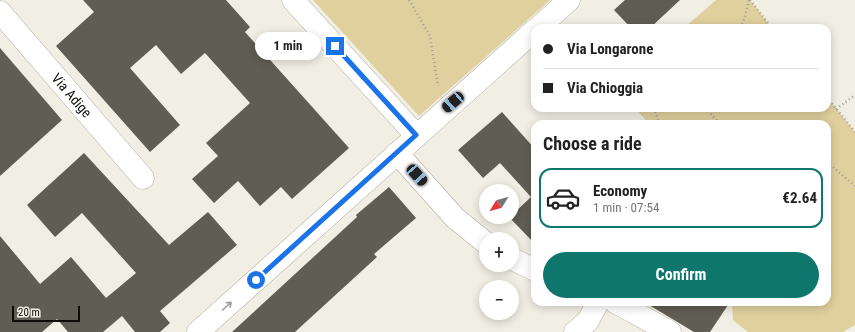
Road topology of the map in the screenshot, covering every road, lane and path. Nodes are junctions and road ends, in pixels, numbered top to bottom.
1 (293, 0) edge
2 (409, 0) edge
3 (570, 0) edge
4 (749, 0) edge
5 (0, 12) edge
6 (543, 24) edge
7 (742, 24) edge
8 (769, 24) edge
9 (531, 34) edge
10 (855, 95) edge
11 (831, 102) edge
12 (836, 109) junction
13 (709, 112) edge
14 (442, 113) junction
15 (716, 120) edge
16 (855, 132) edge
17 (416, 135) junction
18 (397, 153) junction
19 (831, 165) edge
20 (143, 178) dead end
21 (855, 186) edge
22 (479, 237) edge
23 (519, 262) edge
24 (531, 268) edge
25 (596, 306) edge
26 (622, 306) edge
27 (198, 332) edge
28 (575, 332) edge
29 (670, 332) edge

1 - 17 street
2 - 14 path
3 - 6 street
4 - 7 path
4 - 8 path
5 - 20 street, Via Adige
9 - 14 street
10 - 12 path
11 - 12 path
12 - 16 path
13 - 15 path
14 - 17 street
17 - 18 street
18 - 22 street
27 -> 18 street
19 - 21 path
23 - 24 street
25 - 28 street
26 - 29 street

